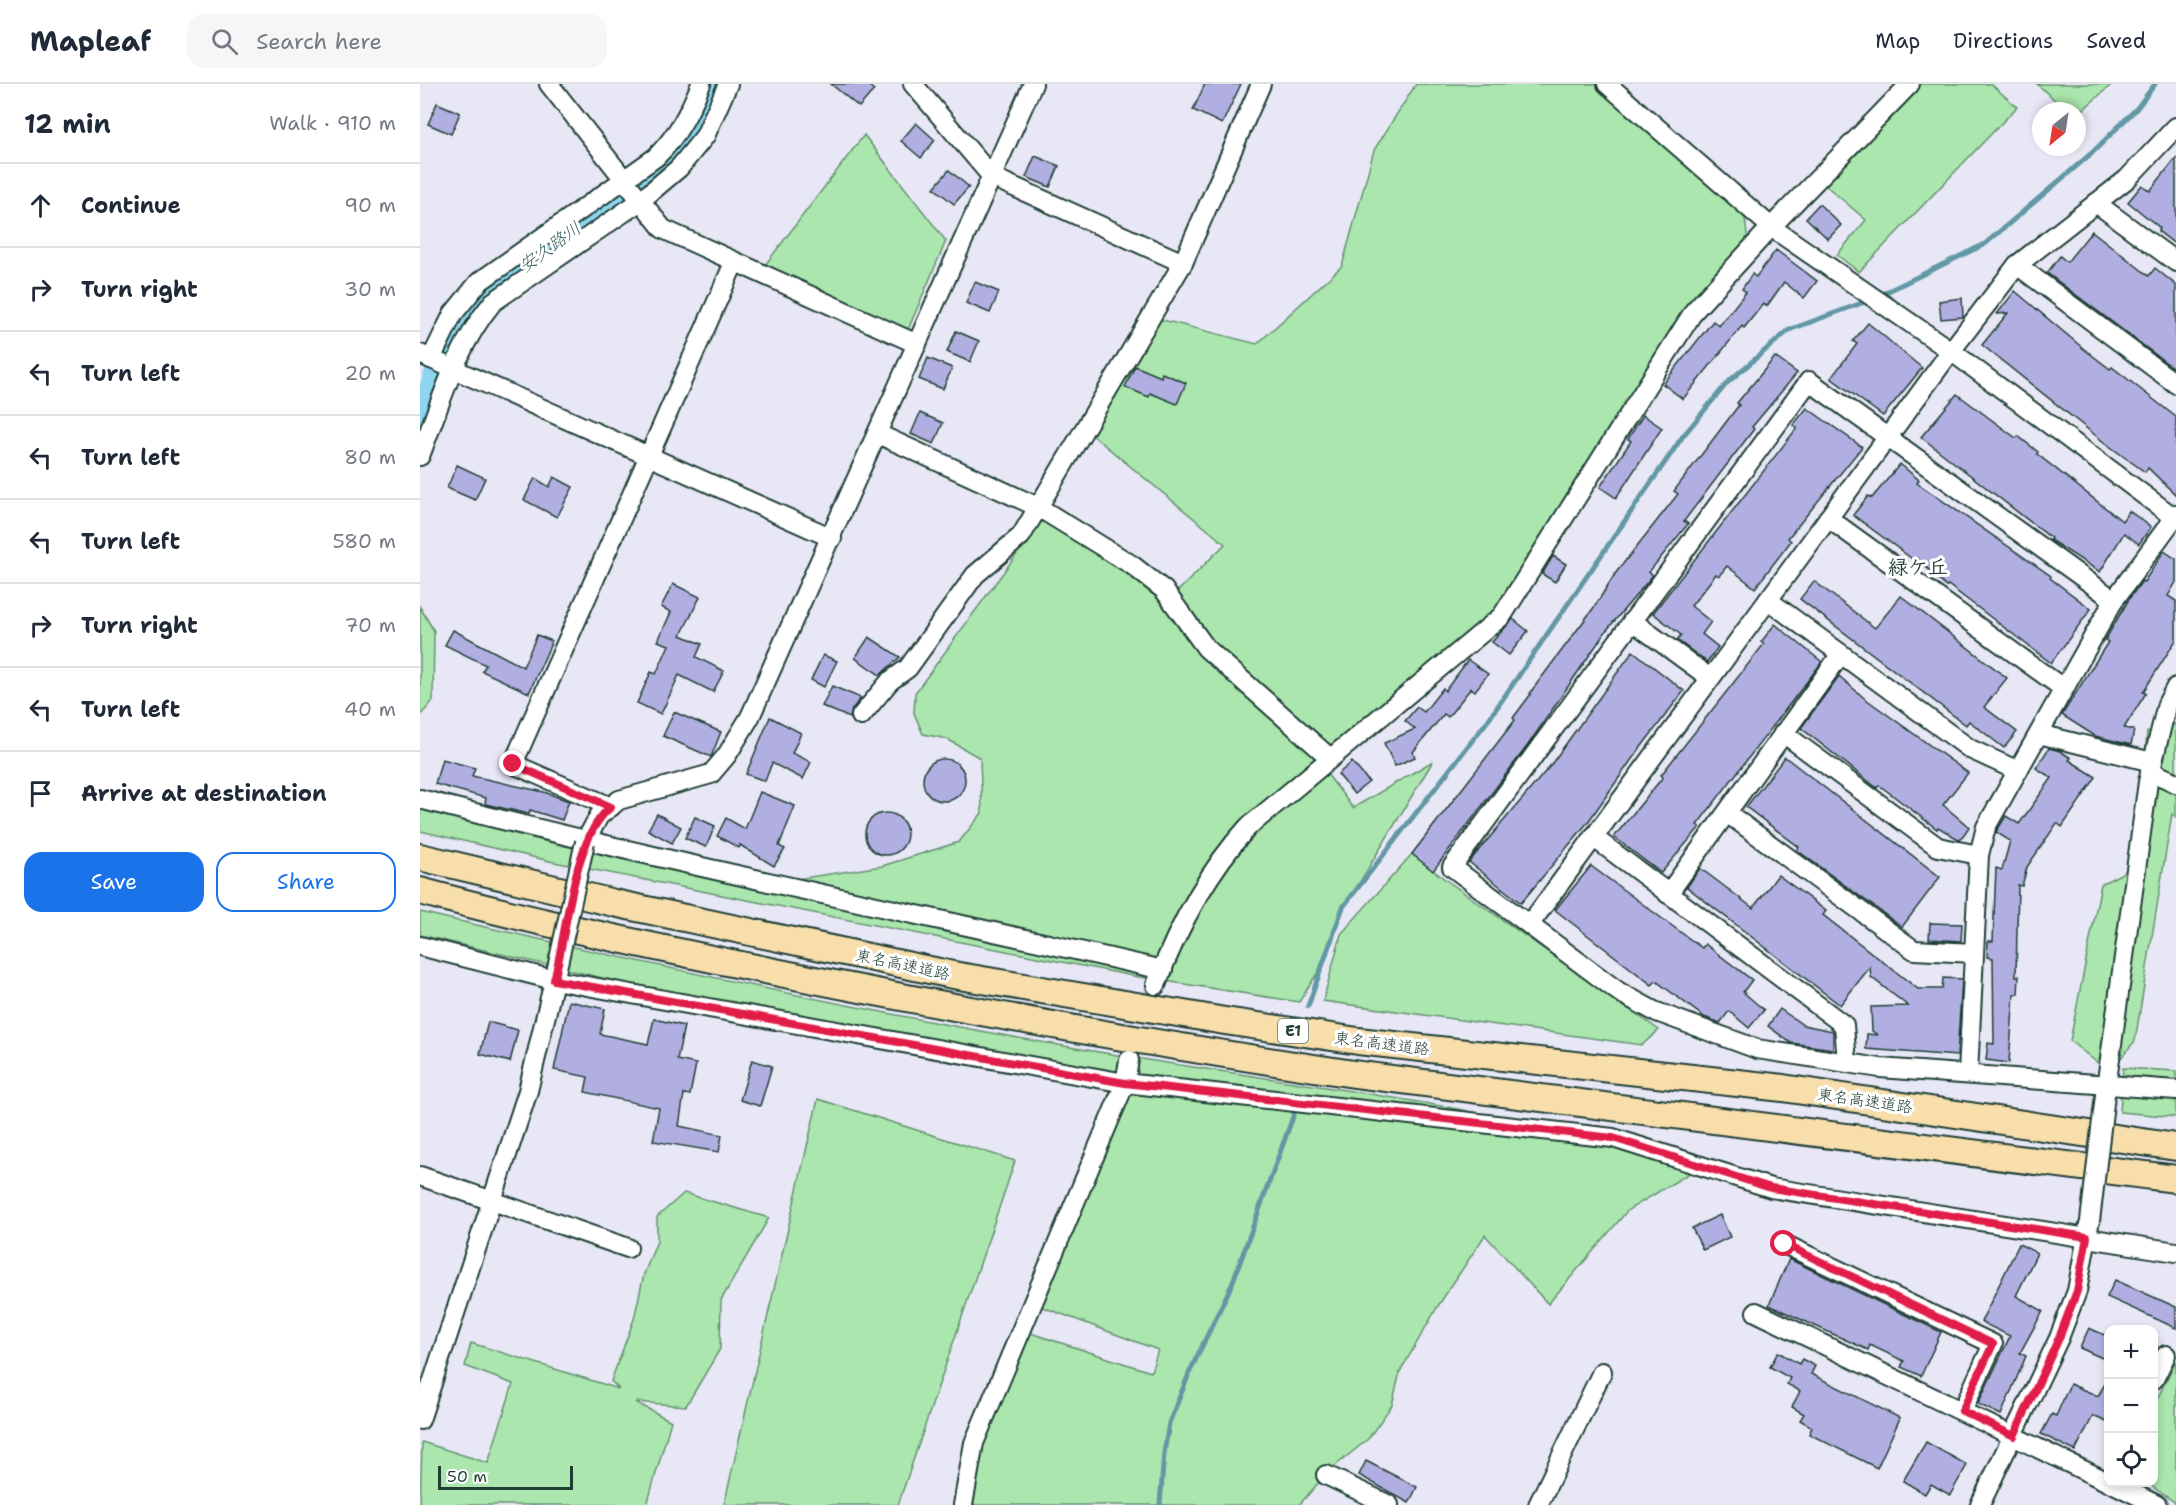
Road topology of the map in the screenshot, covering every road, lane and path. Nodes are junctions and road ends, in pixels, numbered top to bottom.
1 (549, 84) edge
2 (701, 84) edge
3 (728, 84) edge
4 (913, 84) edge
5 (1033, 84) edge
6 (1261, 84) edge
7 (1607, 84) edge
8 (1910, 84) edge
9 (2175, 132) edge
10 (992, 177) junction
11 (623, 181) junction
12 (639, 202) junction
13 (2096, 204) junction
14 (1771, 227) junction
15 (1183, 262) junction
16 (2176, 262) edge
17 (734, 263) junction
18 (2017, 265) junction
19 (917, 344) junction
20 (1951, 351) junction
21 (425, 357) edge
22 (454, 370) junction
23 (2176, 384) edge
24 (878, 434) junction
25 (1887, 437) junction
26 (420, 456) edge
27 (648, 458) junction
28 (1038, 507) junction
29 (2175, 517) edge
30 (1828, 518) junction
31 (832, 538) junction
32 (1768, 600) junction
33 (2114, 600) junction
34 (1632, 621) junction
35 (1841, 654) junction
36 (1710, 678) junction
37 (2176, 687) edge
38 (2064, 689) junction
39 (861, 716) dead end
40 (1784, 733) junction
41 (2039, 734) junction
42 (1330, 758) junction
43 (2151, 766) junction
44 (2018, 771) junction
45 (2176, 783) edge
46 (420, 799) edge
47 (611, 807) junction
48 (1726, 813) junction
49 (1593, 837) junction
50 (585, 842) junction
51 (1979, 855) junction
52 (420, 857) edge
53 (420, 891) edge
54 (1668, 894) junction
55 (1530, 924) junction
56 (420, 946) edge
57 (1974, 953) junction
58 (556, 974) junction
59 (1129, 1060) tunnel mouth
60 (1848, 1063) junction
61 (1968, 1074) junction
62 (1125, 1083) junction
63 (1784, 1088) junction
64 (2106, 1089) junction
65 (2176, 1090) edge
66 (2176, 1130) edge
67 (2176, 1147) edge
68 (420, 1176) edge
69 (2176, 1179) edge
70 (493, 1201) junction
71 (2089, 1229) junction
72 (1784, 1244) dead end
73 (628, 1248) dead end
74 (2176, 1252) edge
75 (1756, 1312) dead end
76 (2166, 1355) dead end
77 (2158, 1371) edge
78 (1602, 1372) dead end
79 (1962, 1411) junction
80 (420, 1420) edge
81 (2014, 1436) junction
82 (1326, 1475) dead end
83 (2104, 1476) edge
84 (2124, 1487) edge
85 (963, 1505) edge
86 (1389, 1505) edge
87 (1538, 1505) edge
88 (1980, 1505) edge
89 (2157, 1505) edge

1 - 11 street
2 - 11 street
3 - 12 street
4 - 10 street
5 - 10 street
6 - 15 street
7 - 14 street
8 - 14 street
9 - 13 street
10 - 15 street
10 - 19 street
11 - 12 street
11 - 21 street
12 - 17 street
12 - 22 street
13 - 16 street
13 - 18 street
14 - 20 street
14 - 42 street
15 - 28 street
17 - 19 street
17 - 27 street
18 - 20 street
18 - 23 street
19 - 24 street
20 - 25 street
20 - 29 street
21 - 22 street
22 - 26 street
22 - 27 street
24 - 28 street
24 - 31 street
25 - 30 street
25 - 33 street
25 - 34 street
27 - 31 street
27 - 47 street
28 - 39 street
28 - 42 street
29 - 33 street
30 - 32 street
30 - 38 street
31 - 47 street
32 - 35 street
32 - 36 street
33 - 38 street
34 - 36 street
34 - 55 street
35 - 40 street
35 - 44 street
36 - 49 street
37 - 43 street
38 - 41 street
40 - 48 street
40 - 51 street
41 - 43 street
41 - 44 street
42 - 50 street
43 - 45 street
43 - 64 street
44 - 51 street
46 - 50 street
47 - 50 street
48 - 54 street
48 - 57 street
49 - 54 street
49 - 55 street
50 - 58 street, bridge
51 - 57 street
52 - 63 highway, 東名高速道路 / E1
53 - 69 highway, 東名高速道路 / E1
54 - 60 street
55 - 60 street
56 - 58 street
57 - 61 street
58 - 62 street
58 - 70 street
59 - 62 street
60 - 61 street
61 - 64 street
62 - 71 street
62 - 85 street
63 - 66 highway
63 - 67 highway, 東名高速道路 / E1
64 - 65 street
64 - 71 street, bridge
68 - 70 street
70 - 73 street
70 - 80 street
71 - 74 street
71 - 81 street
72 - 79 street
75 - 79 street
76 - 77 street
78 - 87 street
79 - 81 street
81 - 83 street
81 - 88 street
82 - 86 street
84 - 89 street

